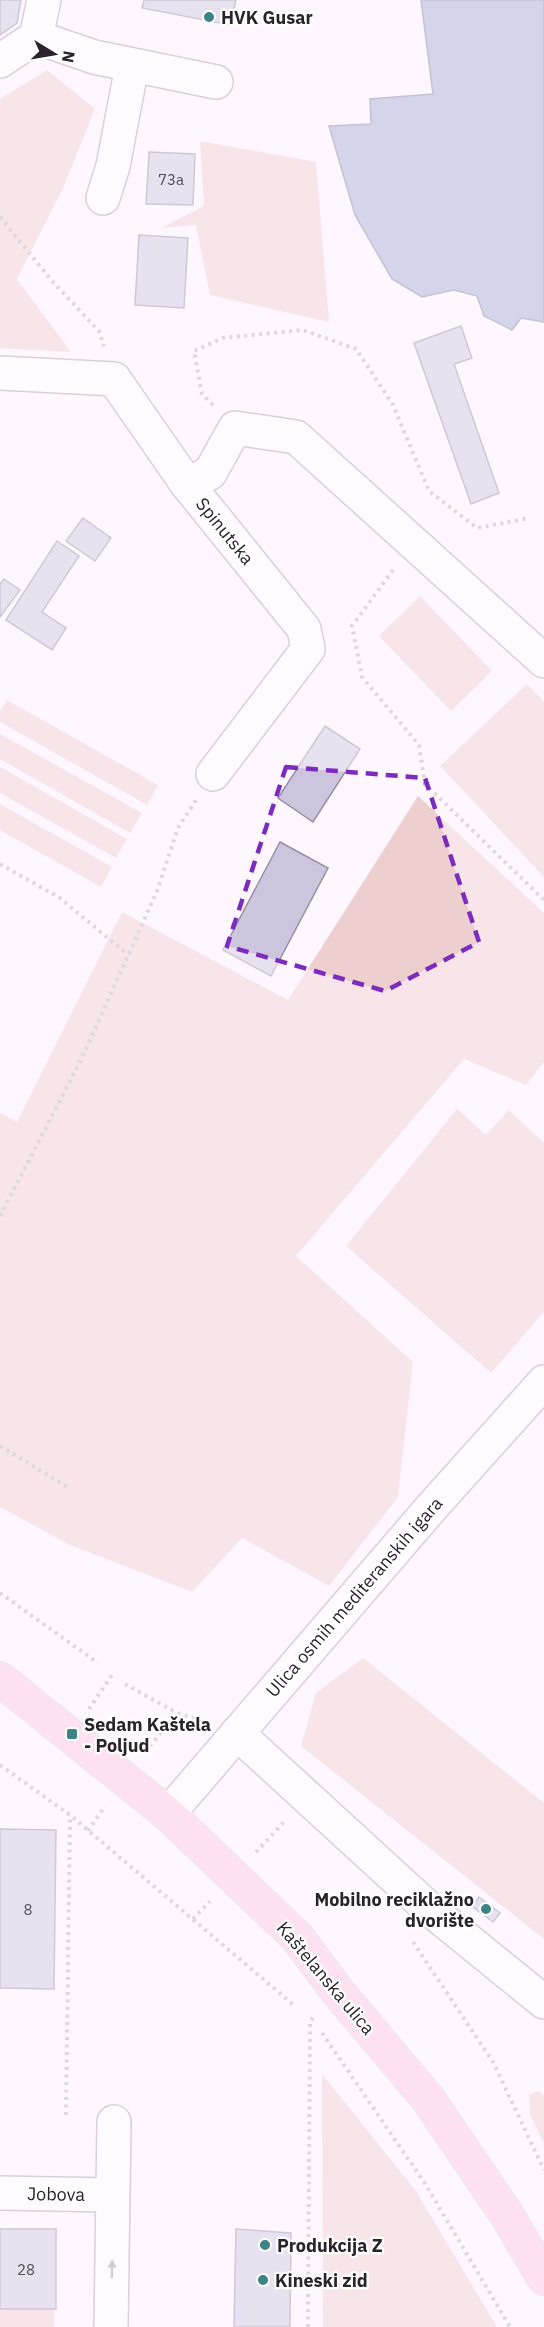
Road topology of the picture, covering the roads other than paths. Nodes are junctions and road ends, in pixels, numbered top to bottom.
1 (44, 0) edge
2 (36, 37) junction
3 (0, 61) edge
4 (132, 66) junction
5 (216, 82) dead end
6 (103, 198) dead end
7 (0, 373) edge
8 (187, 484) junction
9 (544, 661) edge
10 (213, 774) road end
11 (544, 1382) edge
12 (0, 1679) edge
13 (237, 1732) junction
14 (168, 1814) junction
15 (544, 2002) edge
16 (114, 2122) dead end
17 (0, 2193) edge
18 (112, 2195) junction
19 (544, 2278) edge
20 (111, 2327) edge

1 - 2 street
2 - 3 street
2 - 4 street
4 - 5 street
4 - 6 street
7 - 8 street, Spinutska
8 - 9 street
8 - 10 street, Spinutska
11 - 13 street, Ulica osmih mediteranskih igara
12 - 14 main road, Kaštelanska ulica
13 - 14 street, Ulica osmih mediteranskih igara
13 - 15 street
14 - 19 main road, Kaštelanska ulica
16 - 18 street
17 - 18 street, Jobova
20 -> 18 street

